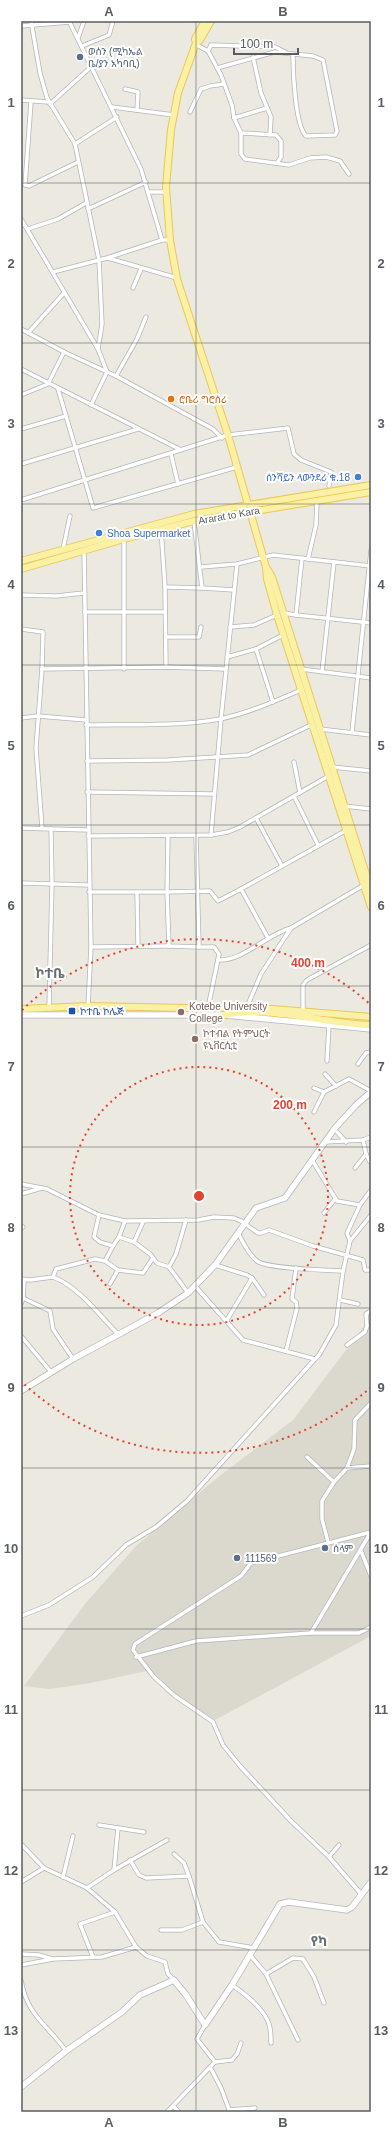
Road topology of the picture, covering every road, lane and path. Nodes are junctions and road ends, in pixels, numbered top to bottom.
1 (84, 21) edge
2 (114, 21) edge
3 (205, 21) edge
4 (211, 21) edge
5 (69, 22) edge
6 (32, 23) edge
7 (21, 26) edge
8 (78, 38) junction
9 (196, 44) junction
10 (82, 46) junction
11 (208, 51) junction
12 (285, 52) junction
13 (293, 56) junction
14 (253, 57) junction
15 (92, 66) junction
16 (217, 68) junction
17 (224, 84) junction
18 (125, 89) dead end
19 (21, 100) edge
20 (31, 102) junction
21 (49, 103) junction
22 (112, 107) junction
23 (267, 108) junction
24 (137, 110) junction
25 (190, 112) dead end
26 (174, 115) junction
27 (117, 117) junction
28 (234, 118) junction
29 (241, 133) junction
30 (270, 134) junction
31 (75, 144) junction
32 (78, 162) junction
33 (277, 163) junction
34 (349, 174) dead end
35 (146, 182) junction
36 (148, 192) junction
37 (166, 192) junction
38 (86, 203) junction
39 (88, 209) junction
40 (21, 219) edge
41 (28, 229) junction
42 (162, 240) junction
43 (170, 240) junction
44 (107, 258) junction
45 (99, 260) junction
46 (141, 269) junction
47 (53, 272) junction
48 (177, 279) junction
49 (133, 288) dead end
50 (64, 293) junction
51 (146, 317) dead end
52 (21, 329) edge
53 (28, 333) junction
54 (98, 349) junction
55 (64, 352) junction
56 (21, 369) edge
57 (107, 372) junction
58 (116, 376) junction
59 (48, 384) junction
60 (58, 389) junction
61 (21, 395) edge
62 (91, 406) junction
63 (66, 416) junction
64 (21, 429) edge
65 (138, 429) junction
66 (225, 436) junction
67 (75, 448) junction
68 (181, 450) junction
69 (171, 454) junction
70 (21, 464) edge
71 (238, 467) junction
72 (84, 480) junction
73 (178, 484) junction
74 (371, 485) edge
75 (329, 486) dead end
76 (371, 492) edge
77 (21, 500) edge
78 (317, 501) junction
79 (250, 508) junction
80 (70, 516) dead end
81 (194, 521) junction
82 (162, 529) junction
83 (124, 539) junction
84 (63, 549) junction
85 (84, 550) junction
86 (371, 550) edge
87 (263, 557) junction
88 (302, 558) junction
89 (308, 559) junction
90 (21, 561) edge
91 (334, 562) junction
92 (237, 564) junction
93 (370, 566) edge
94 (201, 567) junction
95 (21, 569) edge
96 (165, 587) junction
97 (202, 588) junction
98 (234, 590) junction
99 (84, 593) junction
100 (21, 595) edge
101 (85, 612) junction
102 (165, 612) junction
103 (124, 613) junction
104 (280, 614) junction
105 (296, 615) junction
106 (328, 618) junction
107 (363, 622) junction
108 (371, 623) edge
109 (201, 627) dead end
110 (230, 627) junction
111 (21, 630) edge
112 (283, 635) junction
113 (166, 637) junction
114 (256, 649) junction
115 (227, 658) junction
116 (166, 667) junction
117 (42, 669) junction
118 (124, 669) junction
119 (226, 669) junction
120 (301, 669) junction
121 (85, 670) junction
122 (322, 672) junction
123 (358, 677) junction
124 (371, 678) edge
125 (301, 690) junction
126 (273, 702) junction
127 (38, 716) junction
128 (21, 718) edge
129 (221, 719) junction
130 (86, 720) junction
131 (86, 725) junction
132 (311, 725) junction
133 (319, 729) junction
134 (352, 732) junction
135 (371, 735) edge
136 (218, 757) junction
137 (87, 761) junction
138 (294, 762) dead end
139 (331, 767) junction
140 (371, 771) edge
141 (327, 777) junction
142 (336, 791) junction
143 (87, 792) junction
144 (300, 793) junction
145 (214, 794) junction
146 (294, 796) junction
147 (344, 806) junction
148 (371, 808) edge
149 (256, 818) junction
150 (21, 828) edge
151 (42, 828) junction
152 (51, 829) junction
153 (88, 830) junction
154 (345, 831) junction
155 (211, 835) junction
156 (88, 836) junction
157 (168, 836) junction
158 (196, 836) junction
159 (318, 845) junction
160 (282, 866) junction
161 (368, 883) edge
162 (21, 884) edge
163 (52, 884) junction
164 (88, 885) junction
165 (241, 889) junction
166 (371, 890) edge
167 (89, 892) junction
168 (167, 892) junction
169 (196, 892) junction
170 (137, 893) junction
171 (371, 905) edge
172 (291, 928) junction
173 (268, 938) junction
174 (371, 945) edge
175 (138, 946) junction
176 (169, 946) junction
177 (91, 947) junction
178 (199, 947) junction
179 (218, 960) junction
180 (88, 1006) junction
181 (246, 1007) junction
182 (48, 1008) junction
183 (208, 1008) junction
184 (21, 1009) edge
185 (303, 1011) junction
186 (225, 1014) junction
187 (21, 1015) edge
188 (371, 1017) edge
189 (330, 1025) junction
190 (371, 1025) edge
191 (371, 1029) edge
192 (371, 1052) edge
193 (327, 1062) dead end
194 (358, 1064) dead end
195 (325, 1074) dead end
196 (336, 1086) junction
197 (314, 1088) dead end
198 (324, 1092) junction
199 (371, 1092) edge
200 (314, 1112) dead end
201 (337, 1132) dead end
202 (371, 1137) edge
203 (363, 1140) junction
204 (326, 1142) junction
205 (346, 1142) junction
206 (366, 1154) junction
207 (312, 1160) junction
208 (370, 1162) edge
209 (355, 1168) dead end
210 (21, 1184) edge
211 (42, 1188) junction
212 (371, 1190) edge
213 (21, 1194) edge
214 (335, 1199) junction
215 (360, 1205) junction
216 (324, 1213) dead end
217 (100, 1215) junction
218 (371, 1215) edge
219 (186, 1220) junction
220 (125, 1221) junction
221 (143, 1222) junction
222 (244, 1223) junction
223 (238, 1233) junction
224 (119, 1237) junction
225 (350, 1241) junction
226 (134, 1242) junction
227 (113, 1246) junction
228 (347, 1257) junction
229 (153, 1258) junction
230 (105, 1261) junction
231 (215, 1265) junction
232 (169, 1267) junction
233 (296, 1268) junction
234 (118, 1270) junction
235 (371, 1270) edge
236 (343, 1271) junction
237 (53, 1277) junction
238 (252, 1278) junction
239 (22, 1280) edge
240 (110, 1284) dead end
241 (195, 1286) junction
242 (188, 1293) junction
243 (264, 1295) dead end
244 (23, 1298) junction
245 (340, 1300) junction
246 (21, 1304) edge
247 (358, 1304) dead end
248 (371, 1311) edge
249 (227, 1320) junction
250 (119, 1335) junction
251 (21, 1336) edge
252 (347, 1345) dead end
253 (286, 1351) junction
254 (74, 1359) junction
255 (315, 1359) junction
256 (51, 1372) junction
257 (21, 1391) edge
258 (371, 1403) edge
259 (307, 1457) dead end
260 (371, 1466) edge
261 (347, 1468) junction
262 (334, 1482) junction
263 (371, 1532) edge
264 (328, 1542) junction
265 (361, 1551) junction
266 (371, 1576) edge
267 (21, 1616) edge
268 (371, 1628) edge
269 (311, 1633) junction
270 (136, 1657) junction
271 (99, 1825) dead end
272 (118, 1828) junction
273 (144, 1832) dead end
274 (73, 1836) dead end
275 (167, 1840) dead end
276 (21, 1844) edge
277 (339, 1844) dead end
278 (174, 1854) dead end
279 (329, 1857) junction
280 (130, 1860) junction
281 (44, 1868) junction
282 (114, 1870) junction
283 (188, 1876) junction
284 (63, 1877) junction
285 (21, 1882) edge
286 (371, 1882) edge
287 (87, 1888) junction
288 (362, 1894) junction
289 (115, 1912) junction
290 (203, 1922) junction
291 (161, 1930) dead end
292 (136, 1947) junction
293 (254, 1948) junction
294 (21, 1954) edge
295 (250, 1955) junction
296 (93, 1957) junction
297 (53, 1959) junction
298 (21, 1965) edge
299 (266, 1974) junction
300 (21, 1980) edge
301 (174, 1980) junction
302 (232, 1985) junction
303 (324, 2003) dead end
304 (205, 2025) junction
305 (298, 2040) dead end
306 (241, 2043) dead end
307 (271, 2043) dead end
308 (66, 2051) junction
309 (215, 2062) junction
310 (210, 2067) junction
311 (21, 2087) edge
312 (173, 2106) junction
313 (255, 2108) dead end
314 (230, 2111) edge
315 (167, 2112) edge
316 (179, 2112) edge

1 - 8 street
2 - 10 street
3 - 9 main road
4 - 9 main road
5 - 6 street
5 - 8 street
6 - 7 street
6 - 21 street
8 - 10 street
9 - 11 street
9 - 26 main road
10 - 15 street
11 - 12 street
11 - 16 street
12 - 13 street
12 - 14 street
13 - 13 street
14 - 16 street
14 - 23 street
15 - 21 street
15 - 22 street
16 - 17 street
17 - 25 street
17 - 28 street
18 - 24 street
19 - 20 street
20 - 21 street
20 - 32 street
21 - 31 street
22 - 24 street
22 - 27 street
23 - 28 street
23 - 30 street
24 - 26 street
26 - 37 main road
27 - 31 street
27 - 35 street
28 - 29 street
29 - 30 street
29 - 33 street
30 - 33 street
31 - 32 street
32 - 38 street
33 - 34 street
35 - 36 street
35 - 39 street
36 - 37 street
36 - 42 street
37 - 43 main road
38 - 39 street
38 - 41 street
39 - 45 street
40 - 41 street
41 - 47 street
42 - 43 street
42 - 44 street
43 - 48 main road
44 - 45 street
44 - 46 street
45 - 47 street
45 - 54 street
46 - 48 street
46 - 49 street
47 - 50 street
48 - 66 main road
50 - 53 street
50 - 54 street
51 - 58 street
52 - 53 street
53 - 55 street
54 - 57 street
55 - 57 street
55 - 59 street
56 - 59 street
57 - 58 street
57 - 62 street
58 - 66 street
59 - 60 street
59 - 61 street
60 - 62 street
60 - 63 street
62 - 65 street
63 - 64 street
63 - 67 street
65 - 67 street
65 - 68 street
66 - 68 street
66 - 71 main road
66 - 75 street
67 - 70 street
67 - 72 street
68 - 69 street
69 - 72 street
69 - 73 street
71 - 73 street
71 - 79 main road
72 - 73 street
72 - 77 street
74 - 79 main road, Ararat to Kara
76 - 78 main road, Ararat to Kara
78 - 79 main road, Ararat to Kara
78 - 89 street
79 - 81 main road, Ararat to Kara
79 - 84 main road, Ararat to Kara
79 - 87 main road
80 - 84 street
81 - 82 main road, Ararat to Kara
81 - 94 street
82 - 83 main road, Ararat to Kara
82 - 96 street
83 - 85 main road, Ararat to Kara
83 - 103 street
84 - 90 main road, Ararat to Kara
85 - 95 main road, Ararat to Kara
85 - 99 street
86 - 93 street
87 - 88 street
87 - 92 street
87 - 104 main road
88 - 89 street
88 - 105 street
89 - 91 street
91 - 93 street
91 - 106 street
92 - 94 street
92 - 98 street
93 - 107 street
94 - 97 street
96 - 97 street
96 - 102 street
97 - 98 street
98 - 110 street
99 - 100 street
99 - 101 street
101 - 103 street
101 - 121 street
102 - 103 street
102 - 113 street
103 - 118 street
104 - 105 street
104 - 110 street
104 - 112 main road
104 - 120 main road
105 - 106 street
106 - 107 street
106 - 122 street
107 - 108 street
107 - 123 street
109 - 113 street
110 - 115 street
111 - 117 street
112 - 114 street
112 - 125 main road
113 - 116 street
114 - 115 street
114 - 126 street
115 - 119 street
116 - 118 street
116 - 119 street
117 - 121 street
117 - 127 street
118 - 121 street
119 - 129 street
120 - 122 street
120 - 133 main road
121 - 130 street
122 - 123 street
123 - 124 street
123 - 134 street
125 - 126 street
125 - 132 main road
126 - 129 street
127 - 128 street
127 - 130 street
127 - 151 street
129 - 131 street
129 - 136 street
130 - 131 street
131 - 137 street
132 - 136 street
132 - 141 main road
133 - 134 street
133 - 139 main road
134 - 135 street
136 - 137 street
136 - 145 street
137 - 143 street
138 - 144 street
139 - 140 street
139 - 142 main road
141 - 142 main road
141 - 144 street
142 - 147 main road
142 - 154 main road
143 - 145 street
143 - 153 street
144 - 146 street
145 - 155 street
146 - 149 street
146 - 159 street
147 - 148 street
147 - 161 main road
149 - 155 street
149 - 160 street
150 - 151 street
151 - 152 street
152 - 153 street
152 - 163 street
153 - 156 street
154 - 159 street
154 - 161 main road
155 - 158 street
156 - 157 street
156 - 164 street
157 - 158 street
157 - 168 street
158 - 169 street
159 - 160 street
160 - 165 street
161 - 166 main road
161 - 171 main road
161 - 172 street
162 - 163 street
163 - 164 street
163 - 182 street
164 - 167 street
165 - 169 street
165 - 173 street
167 - 170 street
167 - 177 street
168 - 169 street
168 - 170 street
168 - 176 street
169 - 178 street
170 - 175 street
172 - 173 street
172 - 181 street
173 - 179 street
174 - 185 street
175 - 176 street
175 - 177 street
176 - 178 street
177 - 180 street
178 - 179 street
179 - 183 street
180 - 182 main road
180 - 183 main road
181 - 183 main road
181 - 185 main road
182 - 184 main road
185 - 188 main road
186 - 187 street
186 - 189 street
186 - 190 main road
189 - 191 street
189 - 193 street
192 - 194 street
195 - 196 street
196 - 198 street
196 - 199 street
197 - 198 street
198 - 200 street
199 - 204 street
201 - 205 street
202 - 203 street
203 - 205 street
203 - 206 street
204 - 205 street
204 - 207 street
206 - 208 street
206 - 209 street
207 - 214 street
207 - 222 street
210 - 211 street
211 - 213 street
211 - 217 street
212 - 215 street
214 - 215 street
214 - 216 street
215 - 225 street
217 - 220 street
217 - 227 street
218 - 225 street
219 - 221 street
219 - 222 street
219 - 232 street
220 - 221 street
220 - 224 street
221 - 226 street
222 - 223 street
222 - 228 street
223 - 231 street
223 - 233 street
224 - 226 street
224 - 227 street
225 - 228 street
226 - 229 street
227 - 230 street
228 - 235 street
228 - 236 street
229 - 232 street
229 - 234 street
230 - 234 street
230 - 237 street
231 - 238 street
231 - 241 street
232 - 242 street
233 - 236 street
233 - 253 street
234 - 240 street
236 - 245 street
237 - 239 street
237 - 250 street
238 - 243 street
238 - 249 street
239 - 244 street
241 - 242 street
241 - 249 street
242 - 250 street
244 - 246 street
244 - 254 street
245 - 247 street
245 - 255 street
248 - 252 street
249 - 253 street
250 - 254 street
251 - 256 street
253 - 255 street
254 - 256 street
255 - 267 street
256 - 257 street
258 - 261 street
259 - 262 street
260 - 261 street
261 - 262 street
262 - 264 street
263 - 264 street
263 - 265 street
264 - 270 street
265 - 266 street
265 - 269 street
268 - 269 street
269 - 270 street
270 - 279 street
271 - 272 street
272 - 273 street
272 - 282 street
274 - 284 street
275 - 280 street
276 - 281 street
277 - 279 street
278 - 283 street
279 - 288 street
280 - 282 street
280 - 283 street
281 - 284 street
281 - 285 street
282 - 287 street
283 - 290 street
284 - 287 street
286 - 288 street
287 - 289 street
288 - 293 street
289 - 292 street
289 - 296 street
290 - 291 street
290 - 293 street
292 - 296 street
292 - 301 street
293 - 295 street
294 - 297 street
295 - 299 street
295 - 302 street
296 - 297 street
297 - 298 street
299 - 303 street
299 - 305 street
300 - 308 street
301 - 304 street
301 - 308 street
302 - 304 street
302 - 307 street
304 - 309 street
306 - 309 street
308 - 311 street
309 - 310 street
310 - 312 street
310 - 314 street
312 - 315 street
312 - 316 street
313 - 314 street

